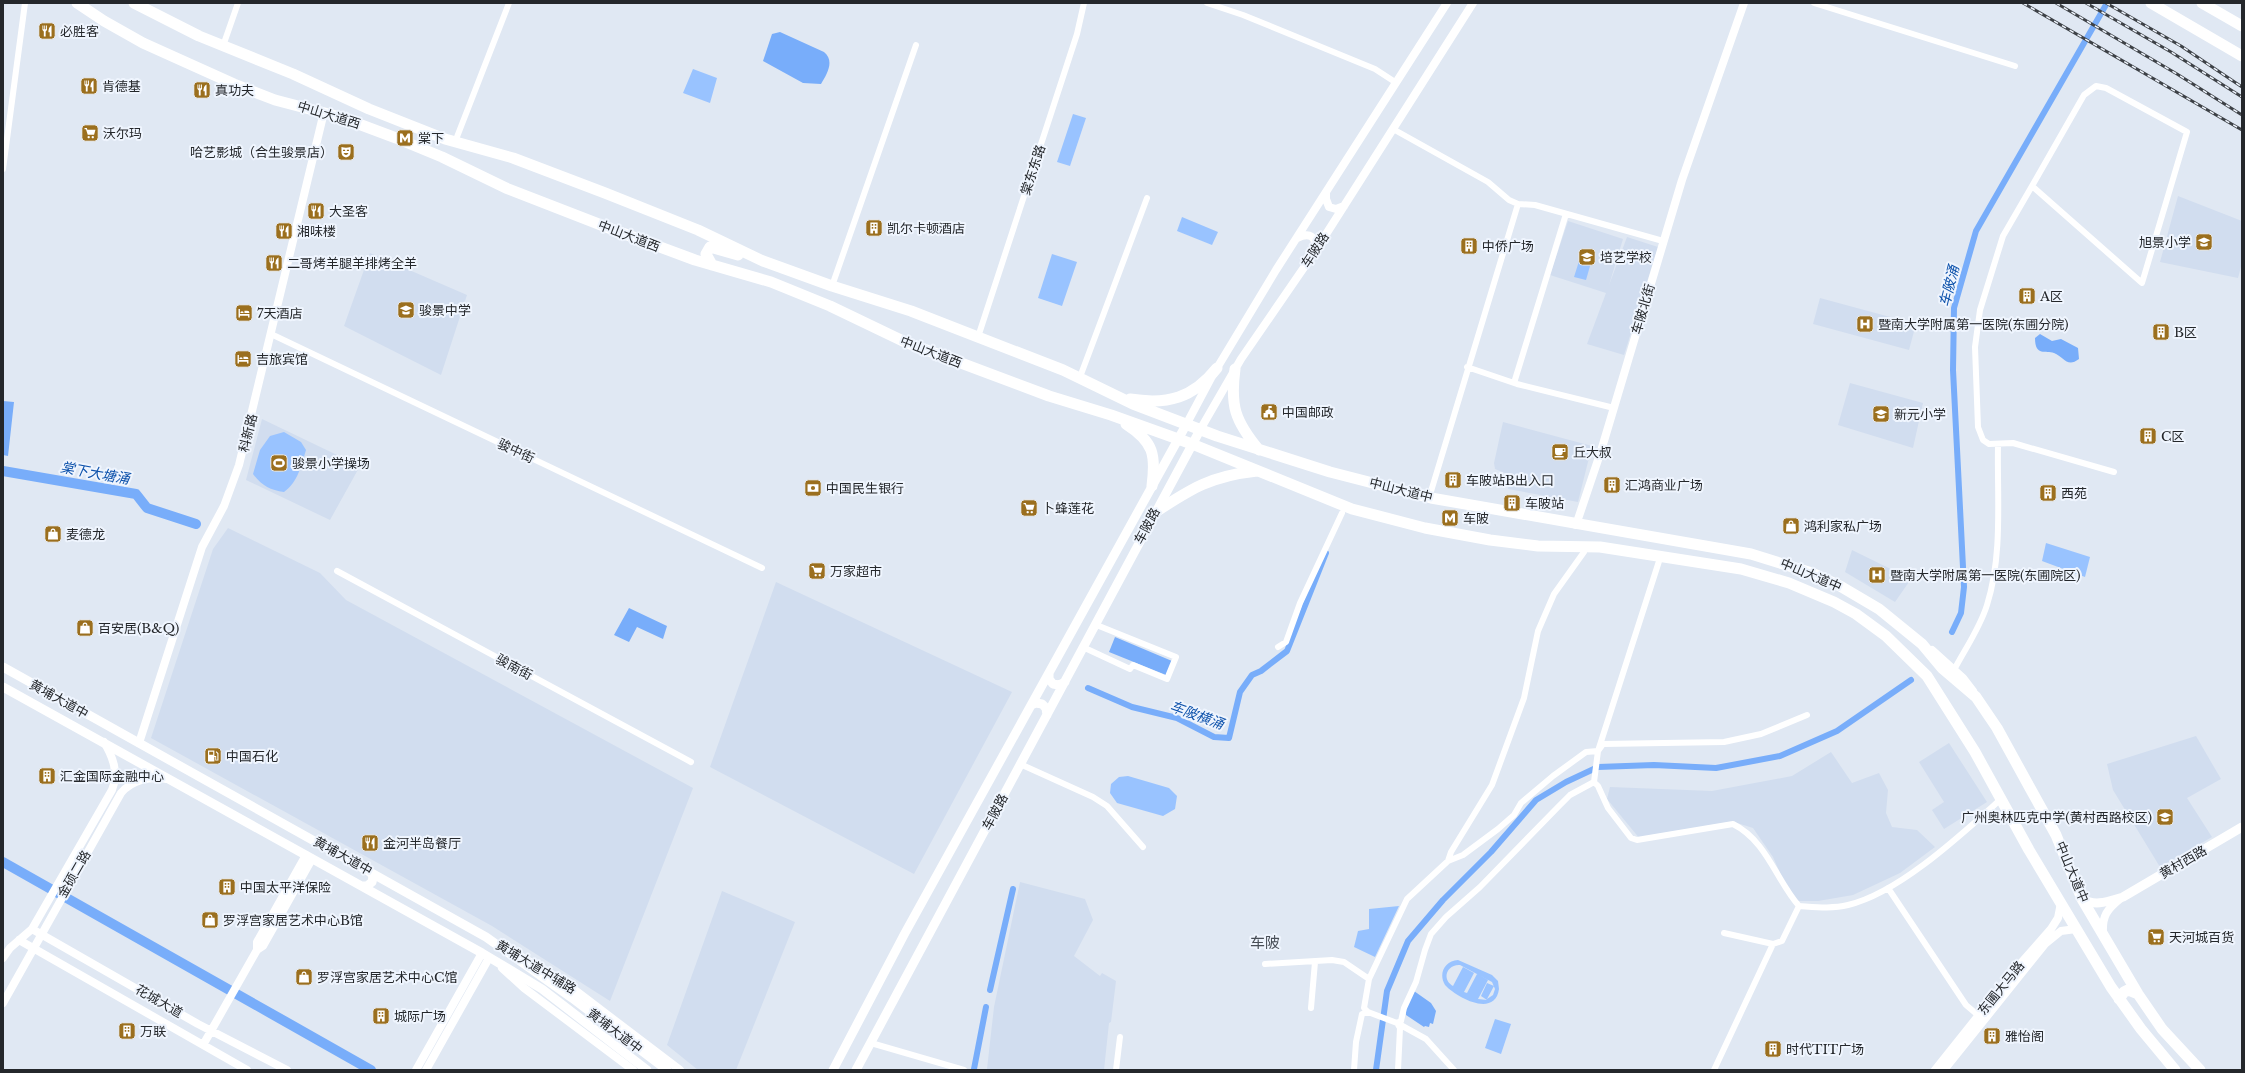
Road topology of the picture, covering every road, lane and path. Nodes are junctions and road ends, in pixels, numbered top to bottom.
1 (25, 3) edge
2 (77, 3) edge
3 (134, 3) edge
4 (238, 3) edge
5 (509, 3) edge
6 (1084, 3) edge
7 (1207, 3) edge
8 (1447, 3) edge
9 (1473, 3) edge
10 (1744, 3) edge
11 (1814, 3) edge
12 (2151, 3) edge
13 (2202, 3) edge
14 (2242, 26) edge
15 (916, 45) dead end
16 (223, 46) junction
17 (2242, 56) edge
18 (2015, 66) dead end
19 (1395, 82) junction
20 (324, 112) junction
21 (1393, 129) junction
22 (455, 142) junction
23 (3, 169) edge
24 (2032, 186) junction
25 (1326, 193) junction
26 (1147, 198) dead end
27 (1518, 204) junction
28 (1344, 206) junction
29 (1566, 214) junction
30 (1297, 238) junction
31 (1663, 241) junction
32 (1316, 250) junction
33 (764, 261) junction
34 (712, 265) junction
35 (832, 286) junction
36 (271, 334) junction
37 (978, 337) junction
38 (1217, 368) junction
39 (1467, 368) junction
40 (1235, 369) junction
41 (1080, 377) junction
42 (1514, 383) junction
43 (1111, 393) junction
44 (1614, 408) junction
45 (1159, 414) junction
46 (1111, 415) junction
47 (1186, 424) junction
48 (1152, 430) junction
49 (1200, 430) junction
50 (1178, 440) junction
51 (1230, 440) junction
52 (1192, 444) junction
53 (1998, 445) junction
54 (1260, 450) junction
55 (1219, 455) junction
56 (1259, 471) junction
57 (2114, 472) dead end
58 (1152, 486) junction
59 (1429, 498) junction
60 (1154, 513) junction
61 (1342, 513) dead end
62 (1576, 525) junction
63 (1585, 545) junction
64 (1661, 555) junction
65 (762, 568) dead end
66 (336, 571) dead end
67 (1099, 626) dead end
68 (1922, 644) junction
69 (1278, 647) dead end
70 (1087, 649) dead end
71 (3, 667) edge
72 (1954, 670) junction
73 (1048, 673) junction
74 (26, 680) junction
75 (1065, 682) junction
76 (3, 687) edge
77 (18, 695) junction
78 (1976, 697) junction
79 (1031, 705) junction
80 (75, 707) junction
81 (1047, 715) junction
82 (1807, 715) dead end
83 (66, 722) junction
84 (104, 742) junction
85 (139, 743) junction
86 (1598, 751) junction
87 (692, 762) dead end
88 (1020, 764) junction
89 (170, 779) junction
90 (1594, 782) junction
91 (2001, 799) junction
92 (2242, 827) edge
93 (1143, 847) dead end
94 (309, 857) junction
95 (1448, 861) junction
96 (370, 871) junction
97 (362, 886) junction
98 (1888, 888) junction
99 (2123, 896) junction
100 (2082, 899) junction
101 (425, 902) junction
102 (2061, 903) junction
103 (1799, 906) junction
104 (418, 916) junction
105 (32, 929) junction
106 (2076, 929) junction
107 (1724, 933) dead end
108 (40, 934) junction
109 (2103, 934) junction
110 (486, 937) junction
111 (19, 940) junction
112 (1773, 944) junction
113 (33, 948) junction
114 (3, 958) edge
115 (489, 958) junction
116 (2118, 959) junction
117 (1314, 962) junction
118 (1265, 964) dead end
119 (2097, 964) junction
120 (1369, 979) junction
121 (2002, 991) junction
122 (2138, 994) junction
123 (2119, 999) junction
124 (3, 1003) edge
125 (1311, 1008) dead end
126 (1368, 1012) junction
127 (1979, 1016) junction
128 (1398, 1023) junction
129 (211, 1031) junction
130 (1120, 1038) dead end
131 (871, 1043) junction
132 (203, 1045) junction
133 (247, 1070) edge
134 (288, 1070) edge
135 (416, 1070) edge
136 (426, 1070) edge
137 (633, 1070) edge
138 (647, 1070) edge
139 (666, 1070) edge
140 (680, 1070) edge
141 (833, 1070) edge
142 (856, 1070) edge
143 (964, 1070) edge
144 (1116, 1070) edge
145 (1354, 1070) edge
146 (1398, 1070) edge
147 (1454, 1070) edge
148 (1714, 1070) edge
149 (1935, 1070) edge
150 (1944, 1070) edge
151 (2175, 1070) edge
152 (2200, 1070) edge

1 - 23 street
2 - 20 highway, 中山大道西
3 - 16 highway, 中山大道西
4 - 16 street
5 - 22 street
6 - 37 street, 棠东东路
7 - 19 street
8 - 19 street, 车陂路
9 - 21 street, 车陂路
10 - 31 street, 车陂北街
11 - 18 street
12 - 17 highway
13 - 14 highway
15 - 35 street
16 - 22 highway, 中山大道西
19 - 25 street, 车陂路
20 - 34 highway, 中山大道西
20 - 36 street, 科新路
21 - 27 street
21 - 28 street, 车陂路
22 - 33 highway, 中山大道西
24 - 24 street
24 - 53 street
25 - 28 street
25 - 30 street, 车陂路
26 - 41 street
27 - 29 street
27 - 39 street
28 - 32 street, 车陂路
29 - 31 street
29 - 42 street
30 - 32 street
30 - 38 street, 车陂路
31 - 44 street, 车陂北街
32 - 40 street, 车陂路
33 - 34 highway
33 - 35 highway, 中山大道西
34 - 46 highway, 中山大道西
35 - 37 highway, 中山大道西
36 - 65 street, 骏中街
36 - 85 street, 科新路
37 - 41 highway, 中山大道西
38 - 43 highway
38 - 47 street, 车陂路
39 - 42 street
39 - 59 street
40 - 49 street, 车陂路
40 - 54 highway
41 - 43 highway, 中山大道西
42 - 44 street
43 - 45 highway, 中山大道西
44 - 62 street, 车陂北街
45 - 47 highway, 中山大道西
45 - 48 highway
46 - 48 highway, 中山大道西
46 - 58 highway
47 - 49 highway, 中山大道中
47 - 50 main road, 车陂路
48 - 50 highway, 中山大道西
49 - 51 highway, 中山大道中
49 - 52 main road, 车陂路
50 - 52 highway, 中山大道西
50 - 58 main road, 车陂路
51 - 54 highway, 中山大道中
51 - 55 highway
52 - 55 highway, 中山大道中
52 - 60 main road, 车陂路
53 - 57 street
53 - 72 street
54 - 59 highway, 中山大道中
55 - 56 highway, 中山大道中
56 - 60 highway
56 - 63 highway, 中山大道中
58 - 73 main road, 车陂路
59 - 62 highway, 中山大道中
60 - 75 main road, 车陂路
61 - 69 street
62 - 68 highway, 中山大道中
63 - 64 highway, 中山大道中
63 - 95 street
64 - 86 street
64 - 91 highway, 中山大道中
66 - 87 street, 骏南街
67 - 70 street
68 - 72 street
68 - 78 highway, 中山大道中
71 - 74 main road, 黄埔大道中
72 - 78 street
73 - 75 main road
73 - 79 main road, 车陂路
74 - 77 main road
74 - 80 main road, 黄埔大道中
75 - 81 main road, 车陂路
76 - 77 main road, 黄埔大道中
77 - 83 main road, 黄埔大道中
78 - 100 highway, 中山大道中
79 - 81 main road
79 - 141 main road, 车陂路
80 - 83 main road
80 - 85 main road, 黄埔大道中
81 - 88 main road, 车陂路
82 - 86 street
83 - 84 main road, 黄埔大道中
84 - 89 main road, 黄埔大道中
84 - 105 street, 金硕二路
85 - 96 main road, 黄埔大道中
86 - 90 street
86 - 95 street
88 - 93 street
88 - 131 main road, 车陂路
89 - 94 main road, 黄埔大道中
89 - 108 street, 金硕二路
90 - 103 street
90 - 128 street
91 - 98 street
91 - 102 highway, 中山大道中
92 - 99 main road, 黄村西路
94 - 97 main road, 黄埔大道中
94 - 129 street
95 - 120 street
96 - 97 main road
96 - 101 main road, 黄埔大道中
97 - 104 main road, 黄埔大道中
98 - 103 street
98 - 127 street
99 - 100 main road, 黄村西路
99 - 109 street
100 - 109 highway, 中山大道中
101 - 104 main road
101 - 110 main road, 黄埔大道中
102 - 106 highway, 中山大道中
102 - 121 street, 东圃大马路
103 - 112 street
104 - 115 main road, 黄埔大道中
105 - 108 street, 花城大道
105 - 111 street, 金硕二路
106 - 119 highway, 中山大道中
106 - 121 street, 东圃大马路
107 - 112 street
108 - 113 street, 金硕二路
108 - 129 street, 花城大道
109 - 116 highway, 中山大道中
110 - 139 main road, 黄埔大道中
110 - 140 street, 黄埔大道中辅路
111 - 113 street, 花城大道
111 - 114 street, 金硕二路
112 - 148 street
113 - 124 street, 金硕二路
113 - 132 street, 花城大道
115 - 135 street
115 - 136 street
115 - 137 street, 黄埔大道中辅路
115 - 138 main road, 黄埔大道中
116 - 119 highway
116 - 122 highway, 中山大道中
117 - 118 street
117 - 120 street
117 - 125 street
119 - 123 highway, 中山大道中
120 - 126 street
121 - 127 street, 东圃大马路
121 - 150 street, 东圃大马路
122 - 123 highway
122 - 152 highway, 中山大道中
123 - 151 highway, 中山大道中
126 - 128 street
126 - 145 street
127 - 149 street, 东圃大马路
128 - 146 street
128 - 147 street
129 - 132 street
129 - 134 street, 花城大道
130 - 144 street
131 - 142 main road, 车陂路
131 - 143 street
132 - 133 street, 花城大道

